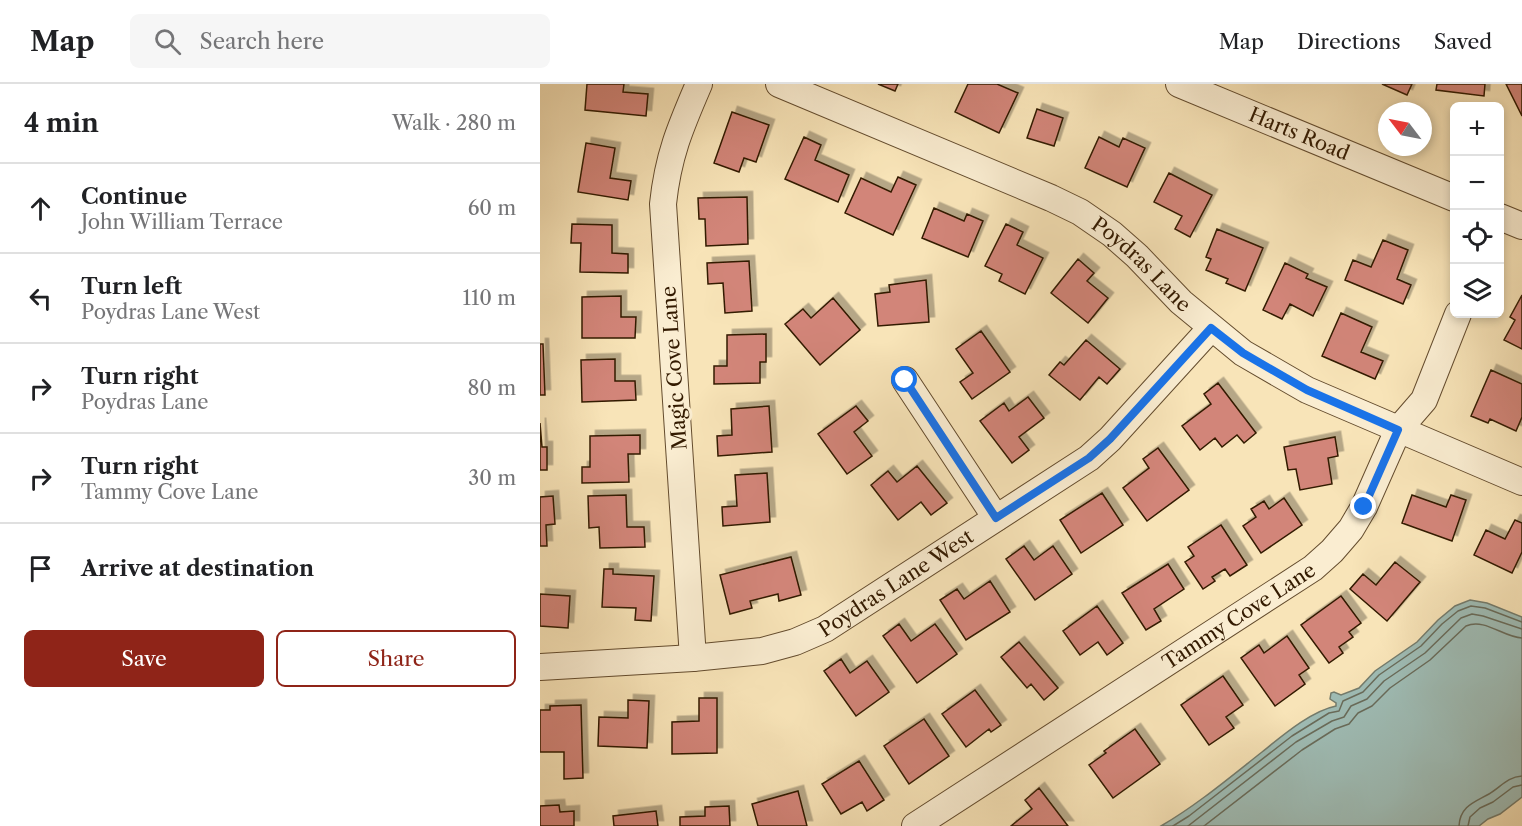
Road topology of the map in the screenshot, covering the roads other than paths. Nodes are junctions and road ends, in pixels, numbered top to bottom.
1 (699, 84) edge
2 (779, 84) edge
3 (1179, 84) edge
4 (1450, 196) edge
5 (1504, 219) edge
6 (1522, 226) edge
7 (1456, 318) edge
8 (1211, 328) junction
9 (905, 380) dead end
10 (1398, 430) junction
11 (1522, 482) edge
12 (996, 518) junction
13 (693, 658) junction
14 (540, 667) edge
15 (915, 826) edge

1 - 13 street, Magic Cove Lane
2 - 8 street, Poydras Lane
3 - 4 street, Harts Road
5 - 6 street
7 - 10 street, Tammy Cove Lane
8 - 10 street, Poydras Lane
8 - 12 street, Poydras Lane West
9 - 12 street
10 - 11 street, Poydras Lane
10 - 15 street, Tammy Cove Lane
12 - 13 street, Poydras Lane West
13 - 14 street, Poydras Lane West

